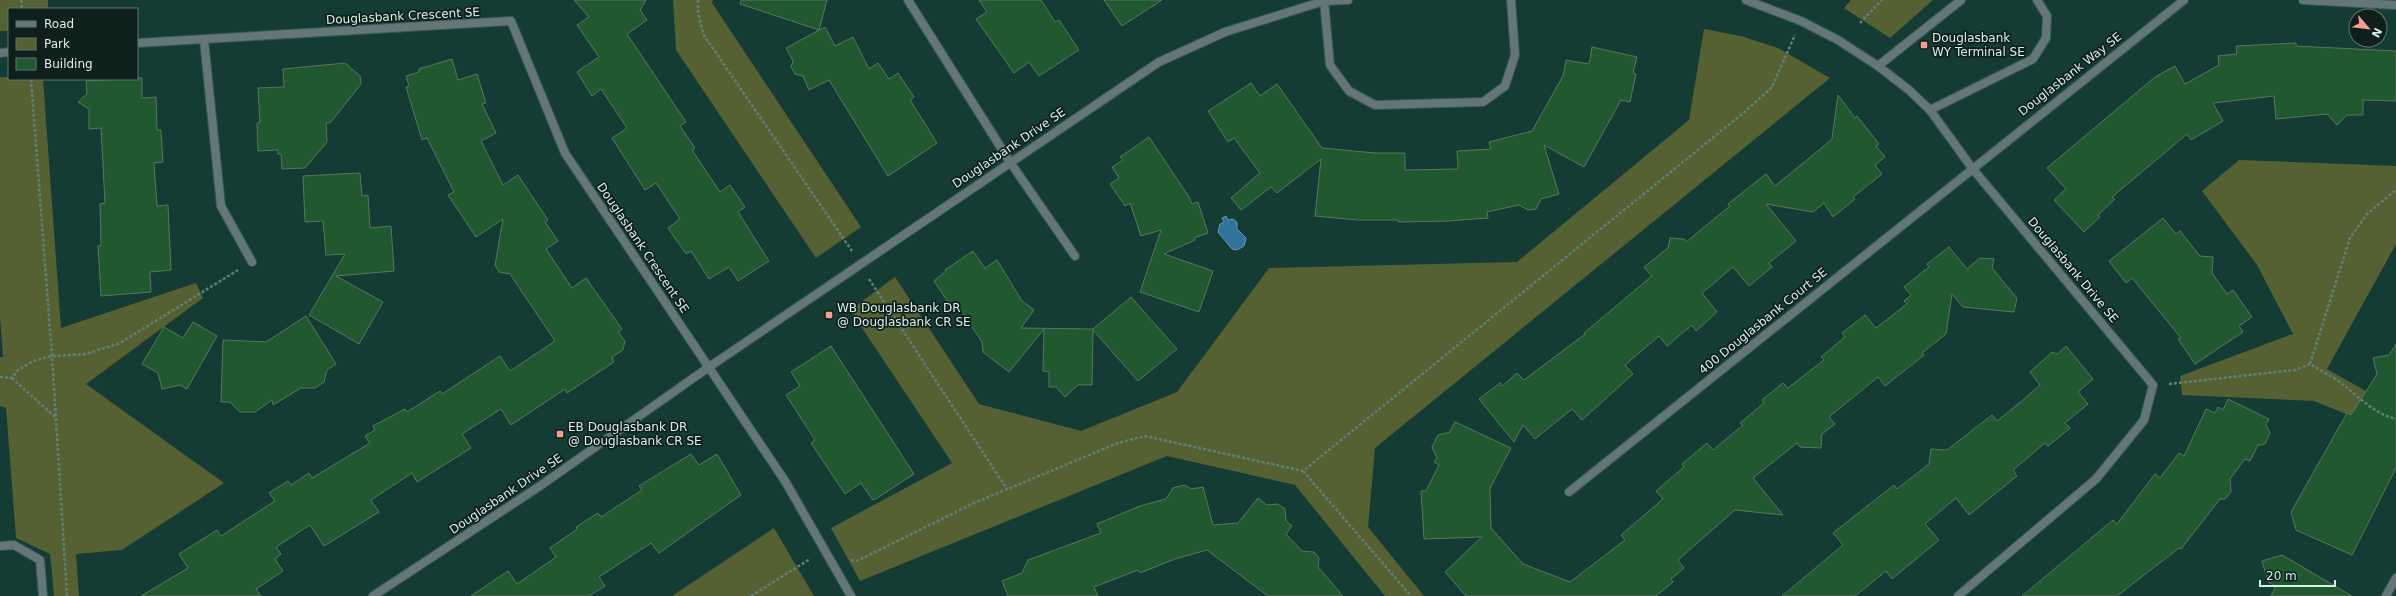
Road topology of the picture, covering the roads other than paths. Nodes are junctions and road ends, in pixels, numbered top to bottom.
1 (908, 0) edge
2 (1348, 0) edge
3 (1511, 0) edge
4 (1746, 0) edge
5 (1961, 0) edge
6 (2037, 0) edge
7 (2184, 0) edge
8 (2303, 0) edge
9 (1324, 1) junction
10 (2396, 5) edge
11 (204, 40) junction
12 (138, 44) edge
13 (1878, 66) junction
14 (1930, 110) junction
15 (1010, 162) junction
16 (1972, 168) junction
17 (1074, 256) dead end
18 (252, 262) road end
19 (709, 367) junction
20 (1569, 492) dead end
21 (0, 546) edge
22 (2396, 578) edge
23 (43, 596) edge
24 (373, 596) edge
25 (851, 596) edge
26 (1958, 596) edge
27 (2386, 596) edge

1 - 15 street
2 - 9 street, Douglasbank Drive SE
3 - 9 street
4 - 13 street, Douglasbank Drive SE
5 - 13 street
6 - 14 street
7 - 16 street, Douglasbank Way SE
8 - 10 street
9 - 15 street, Douglasbank Drive SE
11 - 12 street, Douglasbank Crescent SE
11 - 18 street
11 - 19 street, Douglasbank Crescent SE
13 - 14 street, Douglasbank Drive SE
14 - 16 street, Douglasbank Drive SE
15 - 17 street
15 - 19 street, Douglasbank Drive SE
16 - 20 street, 400 Douglasbank Court SE
16 - 26 street, Douglasbank Drive SE
19 - 24 street, Douglasbank Drive SE
19 - 25 street
21 - 23 street
22 - 27 street

